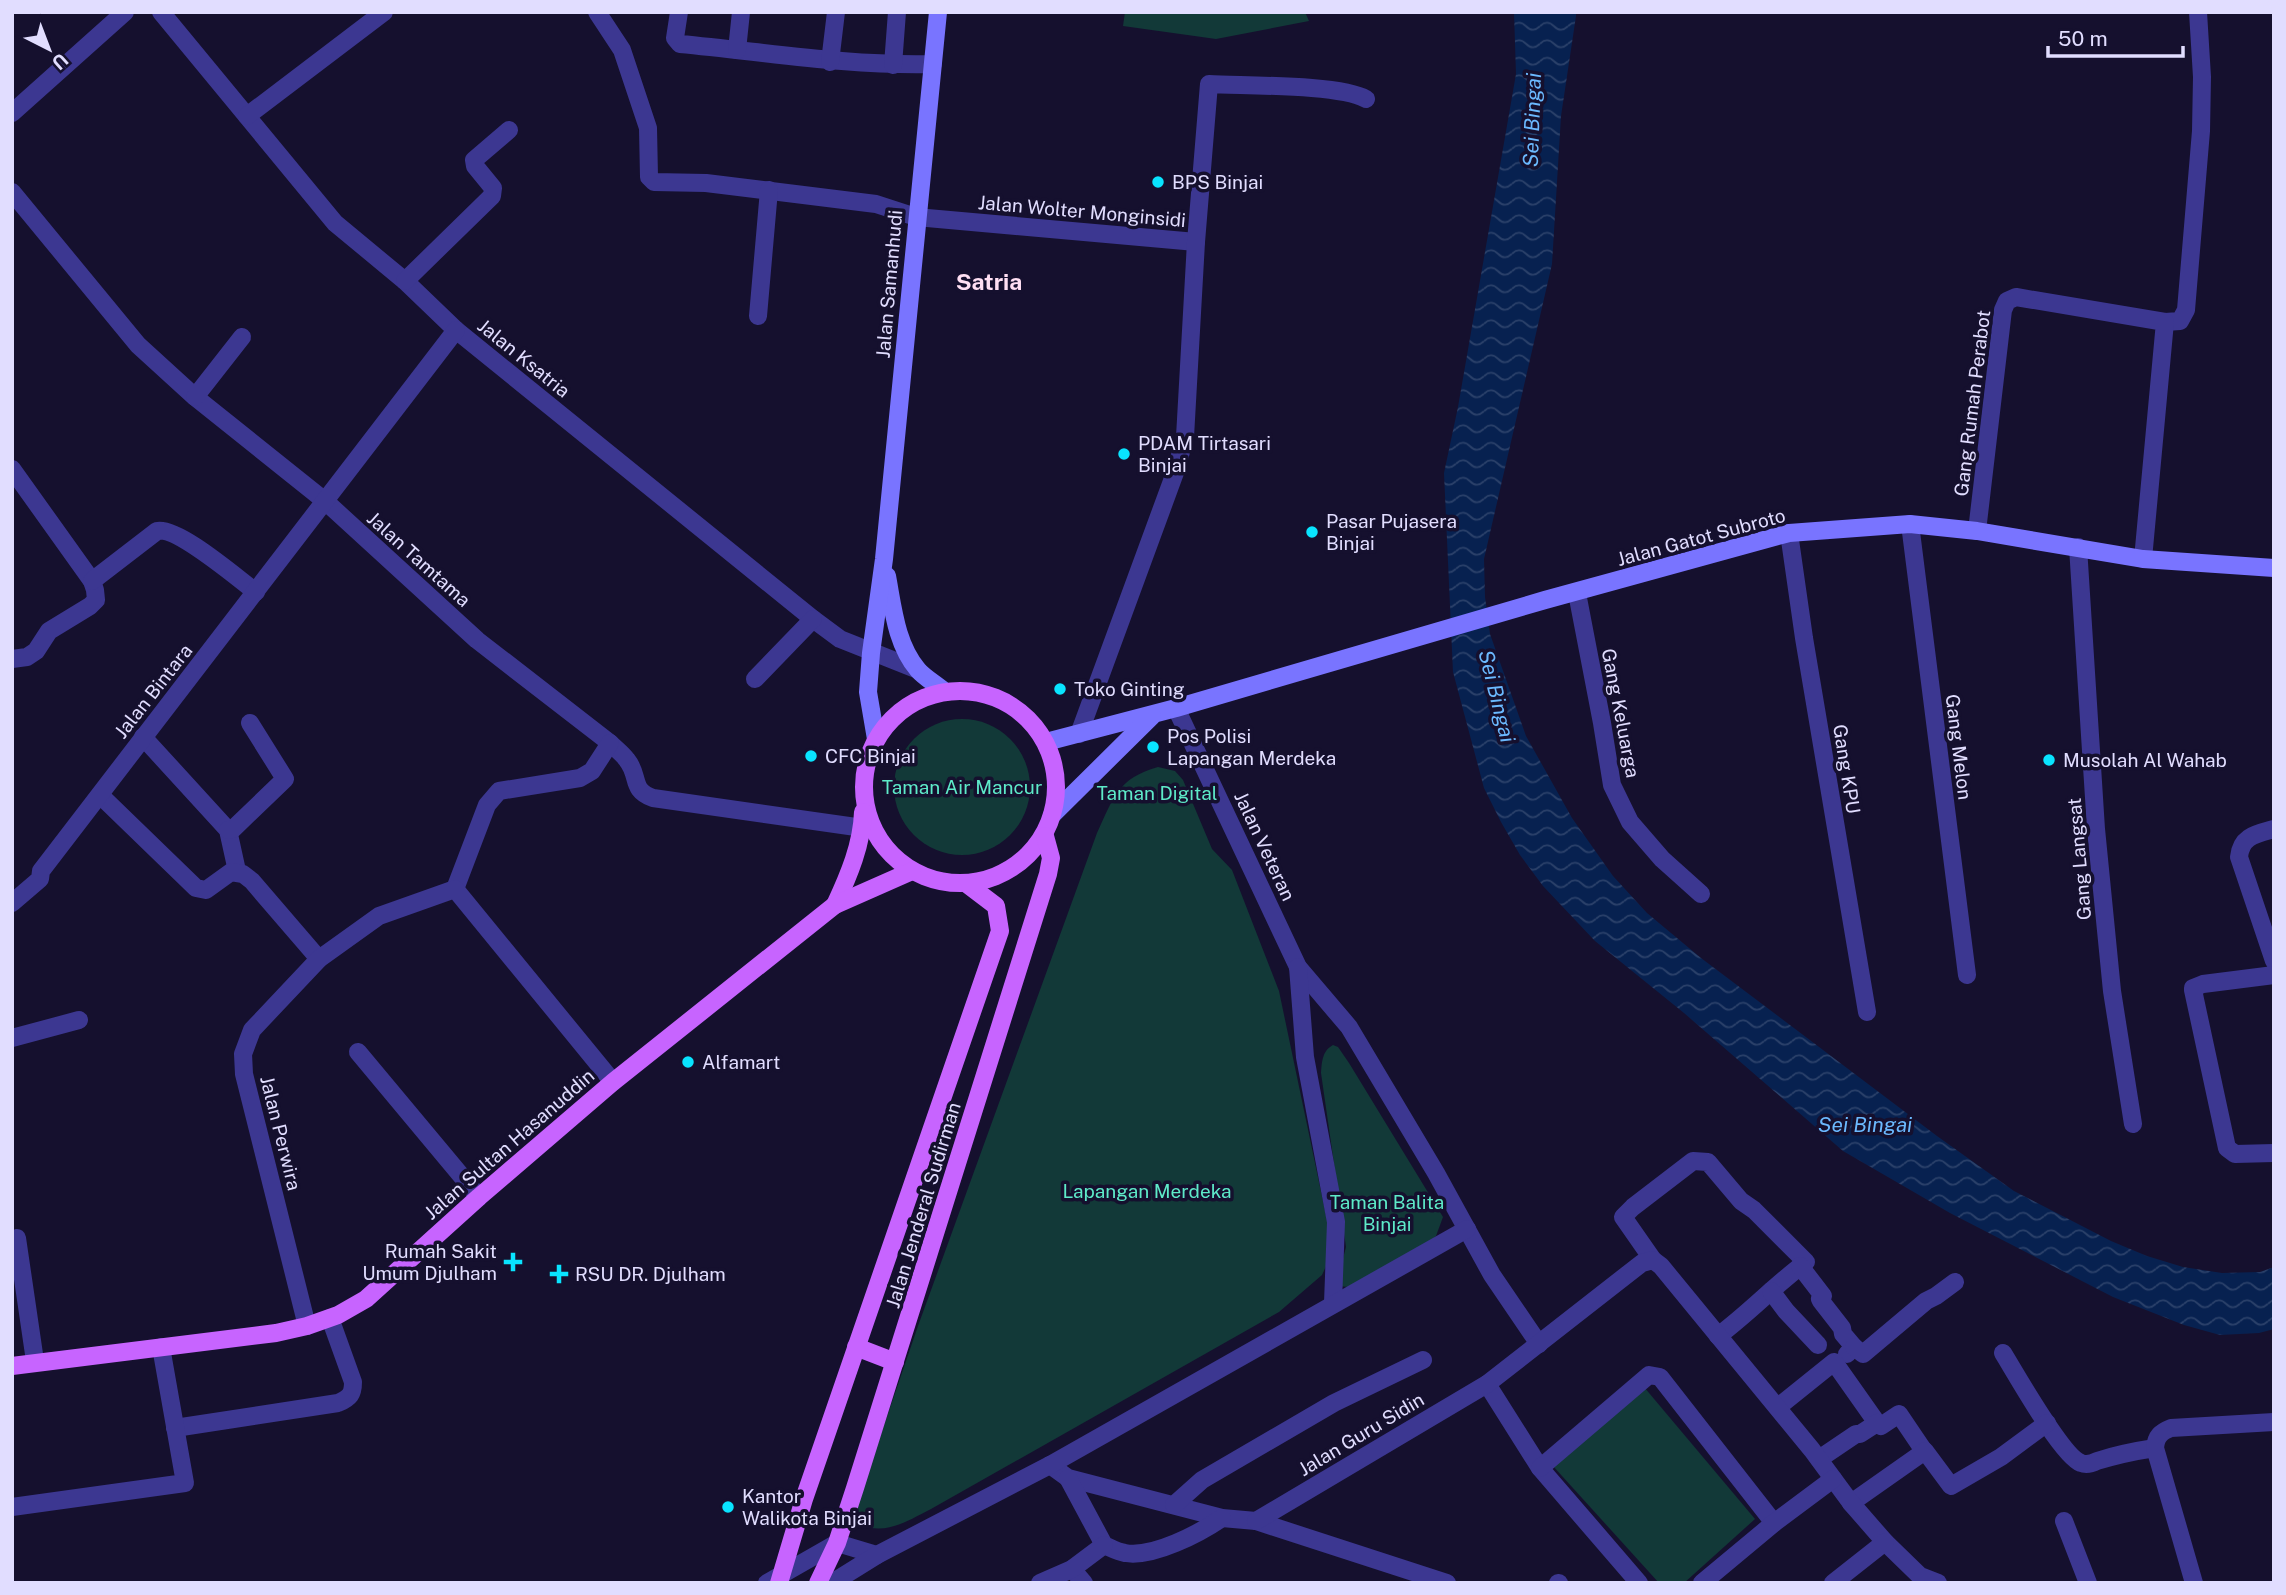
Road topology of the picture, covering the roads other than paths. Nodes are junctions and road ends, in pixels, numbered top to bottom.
1 (125, 12) edge
2 (161, 12) edge
3 (384, 12) edge
4 (597, 12) edge
5 (678, 12) edge
6 (741, 12) edge
7 (836, 12) edge
8 (897, 12) edge
9 (938, 12) edge
10 (2198, 12) edge
11 (737, 50) junction
12 (830, 62) junction
13 (933, 64) junction
14 (893, 65) junction
15 (1366, 99) dead end
16 (12, 113) edge
17 (247, 116) junction
18 (509, 130) dead end
19 (769, 190) junction
20 (12, 192) edge
21 (916, 217) junction
22 (1196, 242) junction
23 (405, 281) junction
24 (758, 316) dead end
25 (2165, 322) junction
26 (456, 330) junction
27 (242, 337) dead end
28 (195, 397) junction
29 (12, 469) edge
30 (325, 501) junction
31 (1910, 524) junction
32 (1977, 531) junction
33 (1789, 533) junction
34 (2078, 547) junction
35 (884, 559) junction
36 (2143, 559) junction
37 (2274, 568) edge
38 (92, 581) junction
39 (256, 592) junction
40 (1577, 593) junction
41 (813, 619) junction
42 (871, 653) junction
43 (12, 659) edge
44 (918, 670) junction
45 (755, 679) dead end
46 (944, 691) junction
47 (1176, 708) junction
48 (1155, 714) junction
49 (250, 723) dead end
50 (1079, 734) junction
51 (143, 737) junction
52 (876, 739) junction
53 (1046, 742) junction
54 (610, 743) junction
55 (863, 793) junction
56 (100, 794) junction
57 (1052, 815) junction
58 (863, 828) junction
59 (2274, 829) edge
60 (228, 830) junction
61 (1045, 836) junction
62 (236, 871) junction
63 (912, 871) junction
64 (967, 884) junction
65 (455, 889) junction
66 (1700, 894) dead end
67 (12, 903) edge
68 (835, 905) junction
69 (319, 959) junction
70 (2274, 961) edge
71 (1298, 967) junction
72 (1967, 975) dead end
73 (2274, 975) edge
74 (1867, 1012) dead end
75 (79, 1020) dead end
76 (12, 1038) edge
77 (358, 1052) dead end
78 (613, 1082) junction
79 (2133, 1124) dead end
80 (2274, 1153) edge
81 (479, 1197) junction
82 (1467, 1228) junction
83 (17, 1238) dead end
84 (1653, 1260) junction
85 (1800, 1266) junction
86 (1955, 1282) dead end
87 (1771, 1291) junction
88 (1333, 1303) junction
89 (330, 1318) junction
90 (307, 1326) junction
91 (1718, 1336) junction
92 (1539, 1344) junction
93 (1818, 1345) dead end
94 (161, 1346) junction
95 (856, 1347) junction
96 (1854, 1347) junction
97 (2003, 1353) dead end
98 (1423, 1360) dead end
99 (35, 1362) junction
100 (895, 1362) junction
101 (1836, 1363) junction
102 (12, 1366) edge
103 (1487, 1384) junction
104 (1777, 1408) junction
105 (2274, 1422) edge
106 (1877, 1423) junction
107 (2047, 1423) junction
108 (176, 1428) junction
109 (2155, 1448) junction
110 (1924, 1451) junction
111 (1819, 1459) junction
112 (1050, 1465) junction
113 (1540, 1468) junction
114 (1068, 1478) junction
115 (1833, 1479) junction
116 (1851, 1503) junction
117 (1174, 1505) junction
118 (12, 1507) edge
119 (1222, 1518) junction
120 (1256, 1521) junction
121 (2064, 1521) dead end
122 (1773, 1523) junction
123 (1885, 1542) junction
124 (837, 1543) junction
125 (1104, 1545) junction
126 (877, 1555) junction
127 (1078, 1576) edge
128 (776, 1579) edge
129 (818, 1583) edge
130 (832, 1583) edge
131 (1040, 1583) edge
132 (1447, 1583) edge
133 (1639, 1583) edge
134 (1702, 1583) edge
135 (1833, 1583) edge
136 (1938, 1583) edge
137 (2088, 1583) edge
138 (2194, 1583) edge

1 - 16 street
2 - 17 street, Jalan Ksatria
3 - 17 street
4 - 19 street, Jalan Wolter Monginsidi
5 - 11 street
6 - 11 street
7 - 12 street
8 - 14 street
9 - 13 main road, Jalan Samanhudi
10 - 25 street
11 - 12 street
12 - 14 street
13 - 14 street
13 - 21 main road, Jalan Samanhudi
15 - 22 street
17 - 23 street, Jalan Ksatria
18 - 23 street
19 - 21 street, Jalan Wolter Monginsidi
19 - 24 street
20 - 28 street, Jalan Tamtama
21 - 22 street, Jalan Wolter Monginsidi
21 - 35 main road, Jalan Samanhudi
22 - 50 street, Jalan Wolter Monginsidi
23 - 26 street, Jalan Ksatria
25 - 32 street, Gang Rumah Perabot
25 - 36 street
26 - 30 street, Jalan Bintara
26 - 41 street, Jalan Ksatria
27 - 28 street
28 - 30 street, Jalan Tamtama
29 - 38 street
30 - 39 street, Jalan Bintara
30 - 54 street, Jalan Tamtama
31 - 32 main road, Jalan Gatot Subroto
31 - 33 main road, Jalan Gatot Subroto
31 - 72 street, Gang Melon
32 - 34 main road, Jalan Gatot Subroto
33 - 40 main road, Jalan Gatot Subroto
33 - 74 street, Gang KPU
34 - 36 main road, Jalan Gatot Subroto
34 - 79 street, Gang Langsat
35 - 42 main road, Jalan Samanhudi
35 - 44 main road, Jalan Samanhudi
36 - 37 main road, Jalan Gatot Subroto
38 - 39 street
38 - 43 street
39 - 51 street, Jalan Bintara
40 - 47 main road, Jalan Gatot Subroto
40 - 66 street, Gang Keluarga
41 - 42 street, Jalan Ksatria
41 - 45 street
42 - 44 street, Jalan Ksatria
42 - 52 main road, Jalan Samanhudi
44 - 46 main road, Jalan Samanhudi
46 - 52 main road
46 - 53 main road
47 - 48 main road, Jalan Gatot Subroto
47 - 71 street, Jalan Veteran
48 - 50 main road, Jalan Gatot Subroto
48 - 57 main road, Jalan Gatot Subroto
49 - 60 street
50 - 53 main road, Jalan Gatot Subroto
51 - 56 street, Jalan Bintara
51 - 60 street
52 - 55 main road
53 - 57 main road
54 - 58 street, Jalan Tamtama
54 - 65 street
55 - 58 main road, Jalan Sultan Hasanuddin
55 - 63 main road
56 - 62 street
56 - 67 street, Jalan Bintara
57 - 61 main road
58 - 68 main road, Jalan Sultan Hasanuddin
59 - 70 street
60 - 62 street
61 - 64 main road
61 - 100 main road, Jalan Jenderal Sudirman
62 - 69 street
63 - 64 main road
63 - 68 main road, Jalan Sultan Hasanuddin
64 - 95 main road, Jalan Jenderal Sudirman
65 - 69 street, Jalan Perwira
65 - 78 street
68 - 78 main road, Jalan Sultan Hasanuddin
69 - 90 street, Jalan Perwira
71 - 82 street
71 - 88 street
73 - 80 street
75 - 76 street
77 - 81 street
78 - 81 main road, Jalan Sultan Hasanuddin
81 - 89 main road, Jalan Sultan Hasanuddin
82 - 88 street
82 - 92 street
83 - 99 street
84 - 85 street
84 - 91 street
84 - 92 street, Jalan Guru Sidin
85 - 87 street
85 - 96 street
86 - 96 street
87 - 91 street
87 - 93 street
88 - 112 street
89 - 90 main road, Jalan Sultan Hasanuddin
89 - 108 street
90 - 94 main road, Jalan Sultan Hasanuddin
91 - 104 street
92 - 103 street, Jalan Guru Sidin
94 - 99 main road, Jalan Sultan Hasanuddin
94 - 108 street
95 - 100 main road
95 - 128 main road, Jalan Jenderal Sudirman
96 - 101 street
97 - 107 street
98 - 117 street
99 - 102 main road, Jalan Sultan Hasanuddin
100 - 124 main road, Jalan Jenderal Sudirman
101 - 104 street
101 - 106 street
103 - 113 street
103 - 120 street, Jalan Guru Sidin
104 - 111 street
105 - 109 street
106 - 110 street
106 - 111 street
107 - 109 street
107 - 110 street
108 - 118 street
109 - 138 street
110 - 116 street
111 - 115 street
112 - 114 street
112 - 126 street
113 - 122 street
113 - 133 street
114 - 117 street
114 - 125 street
115 - 116 street
115 - 122 street
116 - 123 street
117 - 119 street
119 - 120 street
119 - 125 street
120 - 132 street
121 - 137 street
122 - 134 street
123 - 135 street
123 - 136 street
124 - 126 street
124 - 128 street
124 - 129 main road, Jalan Jenderal Sudirman
125 - 127 street
126 - 130 street
127 - 131 street

